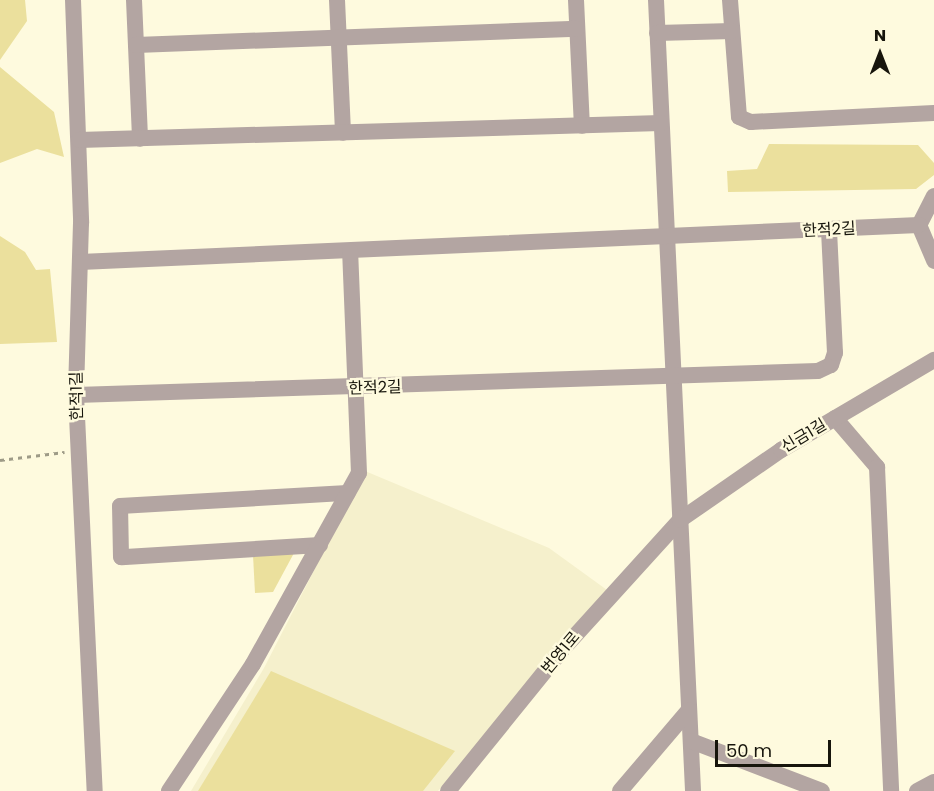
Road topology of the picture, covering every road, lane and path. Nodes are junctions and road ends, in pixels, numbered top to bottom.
1 (73, 0) edge
2 (134, 0) edge
3 (337, 0) edge
4 (576, 0) edge
5 (656, 0) edge
6 (730, 0) edge
7 (577, 29) junction
8 (732, 31) junction
9 (657, 33) junction
10 (339, 38) junction
11 (136, 45) junction
12 (934, 113) edge
13 (661, 123) junction
14 (582, 126) junction
15 (343, 133) junction
16 (140, 139) junction
17 (79, 140) junction
18 (934, 196) edge
19 (919, 225) junction
20 (829, 230) junction
21 (667, 237) junction
22 (350, 251) junction
23 (934, 261) edge
24 (80, 262) junction
25 (934, 360) edge
26 (673, 378) junction
27 (356, 389) junction
28 (76, 395) junction
29 (835, 418) junction
30 (79, 450) junction
31 (0, 460) edge
32 (348, 493) junction
33 (680, 520) junction
34 (320, 545) junction
35 (689, 710) junction
36 (691, 741) junction
37 (934, 782) edge
38 (95, 791) edge
39 (169, 791) edge
40 (448, 791) edge
41 (620, 791) edge
42 (693, 791) edge
43 (822, 791) edge
44 (891, 791) edge
45 (917, 791) edge

1 - 17 street, 한적1길
2 - 11 street
3 - 10 street
4 - 7 street
5 - 9 street
6 - 8 street
7 - 10 street
7 - 14 street
8 - 9 street
8 - 12 street
9 - 13 street
10 - 11 street
10 - 15 street
11 - 16 street
13 - 14 street
13 - 21 street
14 - 15 street
15 - 16 street
16 - 17 street
17 - 24 street, 한적1길
18 - 19 street
19 - 20 street, 한적2길
19 - 23 street
20 - 21 street, 한적2길
20 - 26 street, 한적2길
21 - 22 street, 한적2길
21 - 26 street
22 - 24 street, 한적2길
22 - 27 street
24 - 28 street, 한적1길
25 - 29 street, 신금1길
26 - 27 street, 한적2길
26 - 33 street
27 - 28 street, 한적2길
27 - 32 street
28 - 30 street, 한적1길
29 - 33 street, 신금1길
29 - 44 street
30 - 31 path
30 - 38 street, 한적1길
32 - 34 street
32 - 34 street
33 - 35 street
33 - 40 street, 번영1로
34 - 39 street
35 - 36 street
35 - 41 street
36 - 42 street
36 - 43 street
37 - 45 street

